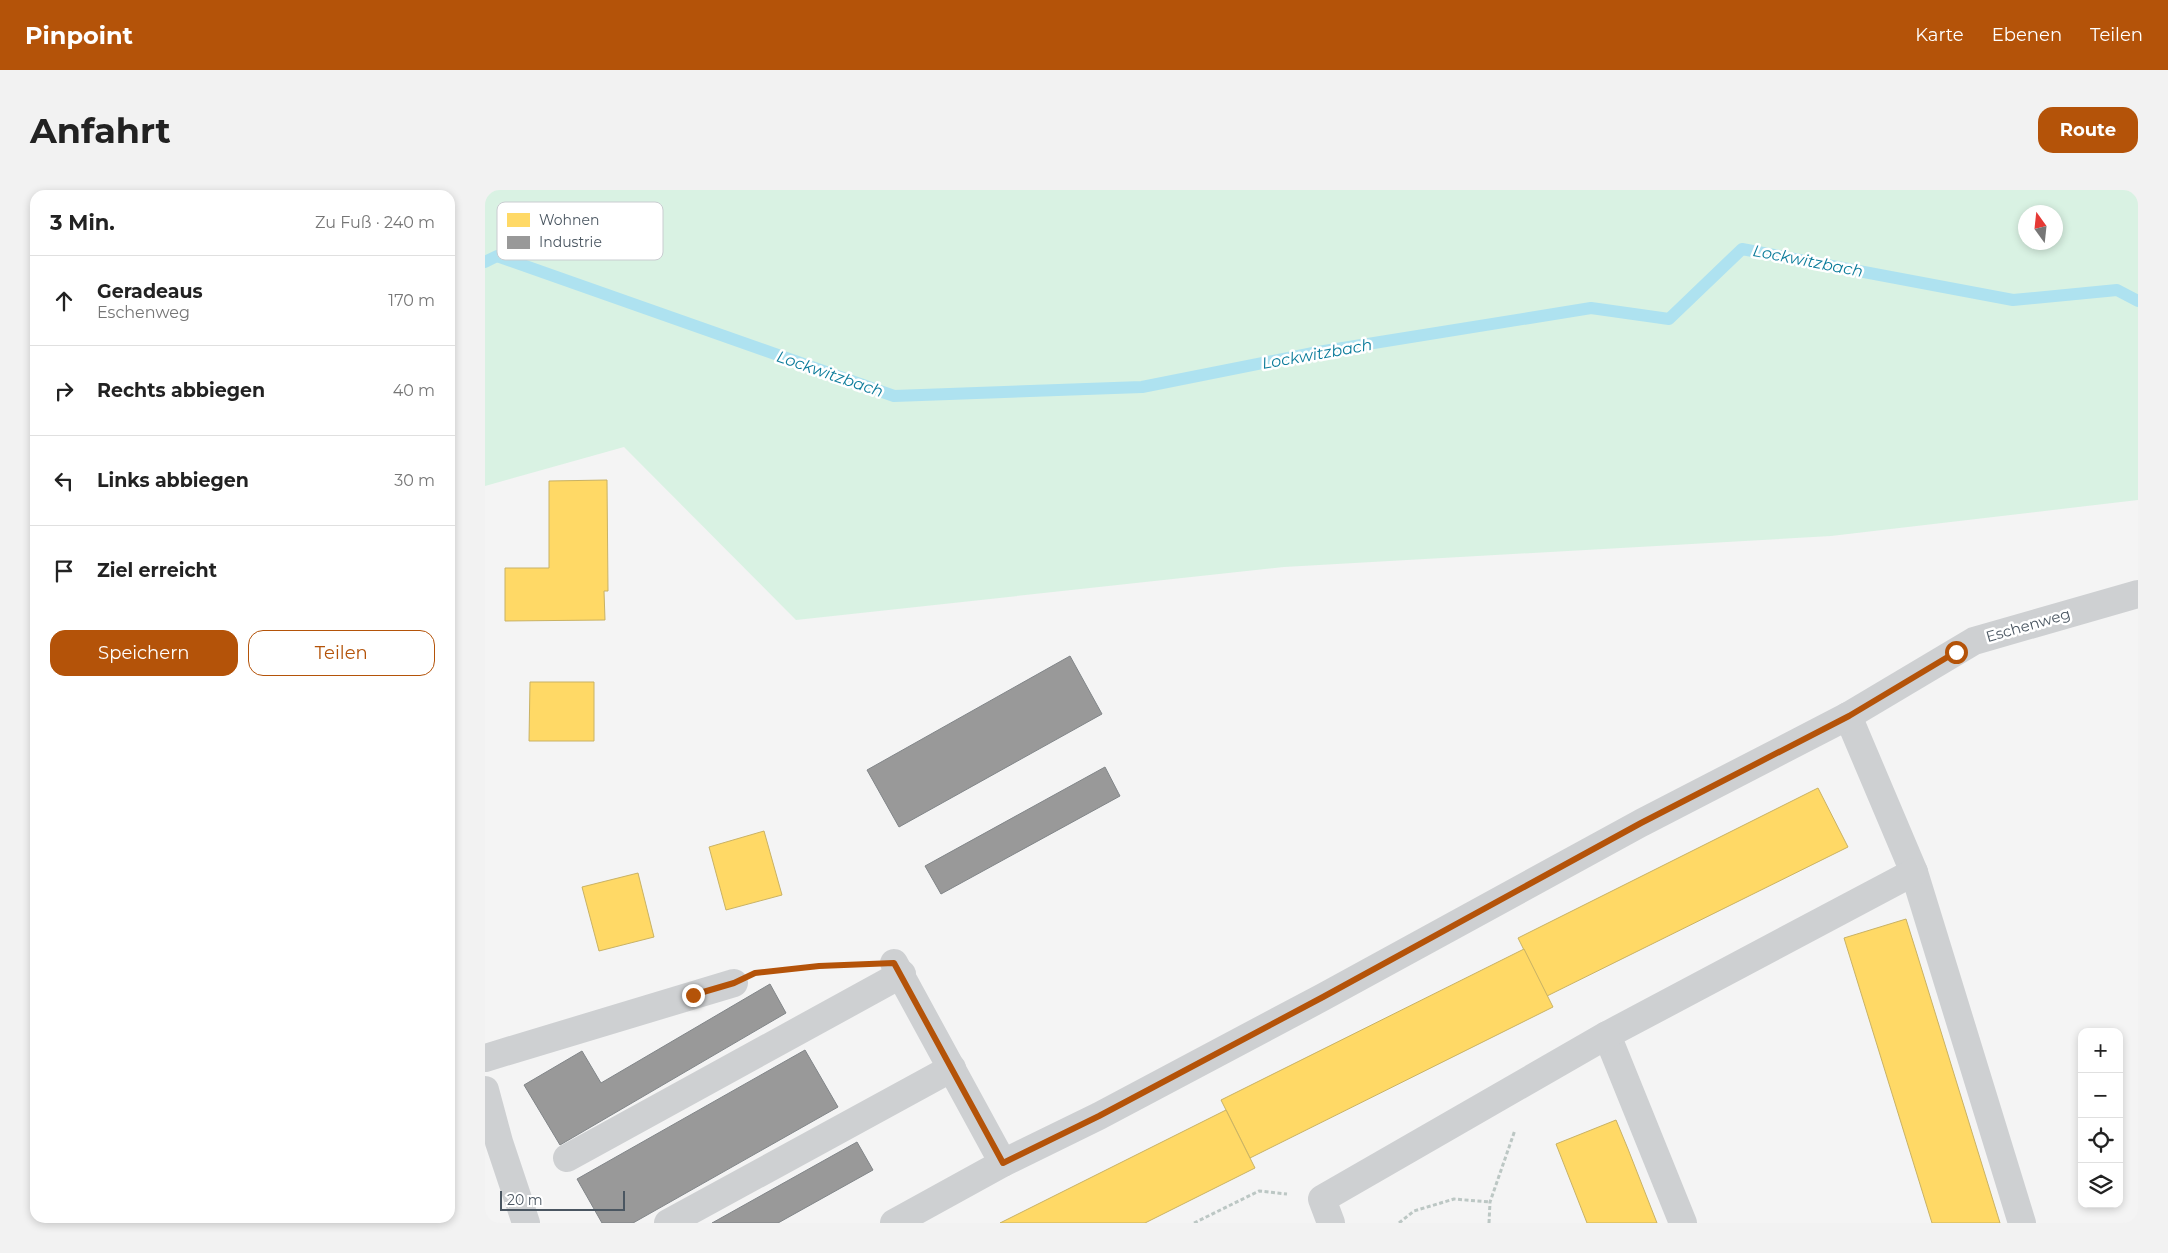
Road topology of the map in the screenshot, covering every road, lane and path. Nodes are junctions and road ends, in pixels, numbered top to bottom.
1 (2138, 594) edge
2 (1849, 716) junction
3 (1914, 872) junction
4 (898, 968) junction
5 (734, 983) joint
6 (1607, 1035) junction
7 (485, 1058) edge
8 (952, 1068) junction
9 (1527, 1081) junction
10 (485, 1090) edge
11 (567, 1158) dead end
12 (1003, 1163) junction
13 (1490, 1202) junction
14 (1327, 1211) edge
15 (525, 1223) edge
16 (668, 1223) edge
17 (894, 1223) edge
18 (1193, 1223) edge
19 (1399, 1223) edge
20 (1489, 1223) edge
21 (1683, 1223) edge
22 (2022, 1223) edge

1 - 2 street, Eschenweg
2 - 3 street
2 - 12 street, Eschenweg
3 - 6 street
3 - 22 street
4 - 5 path
4 - 8 street
4 - 11 street
5 - 7 street
6 - 9 street
6 - 21 street
8 - 12 street
8 - 16 street
9 - 13 path
9 - 14 street
10 - 15 street
12 - 17 street, Eschenweg
13 - 19 path
13 - 20 path
14 - 18 path

